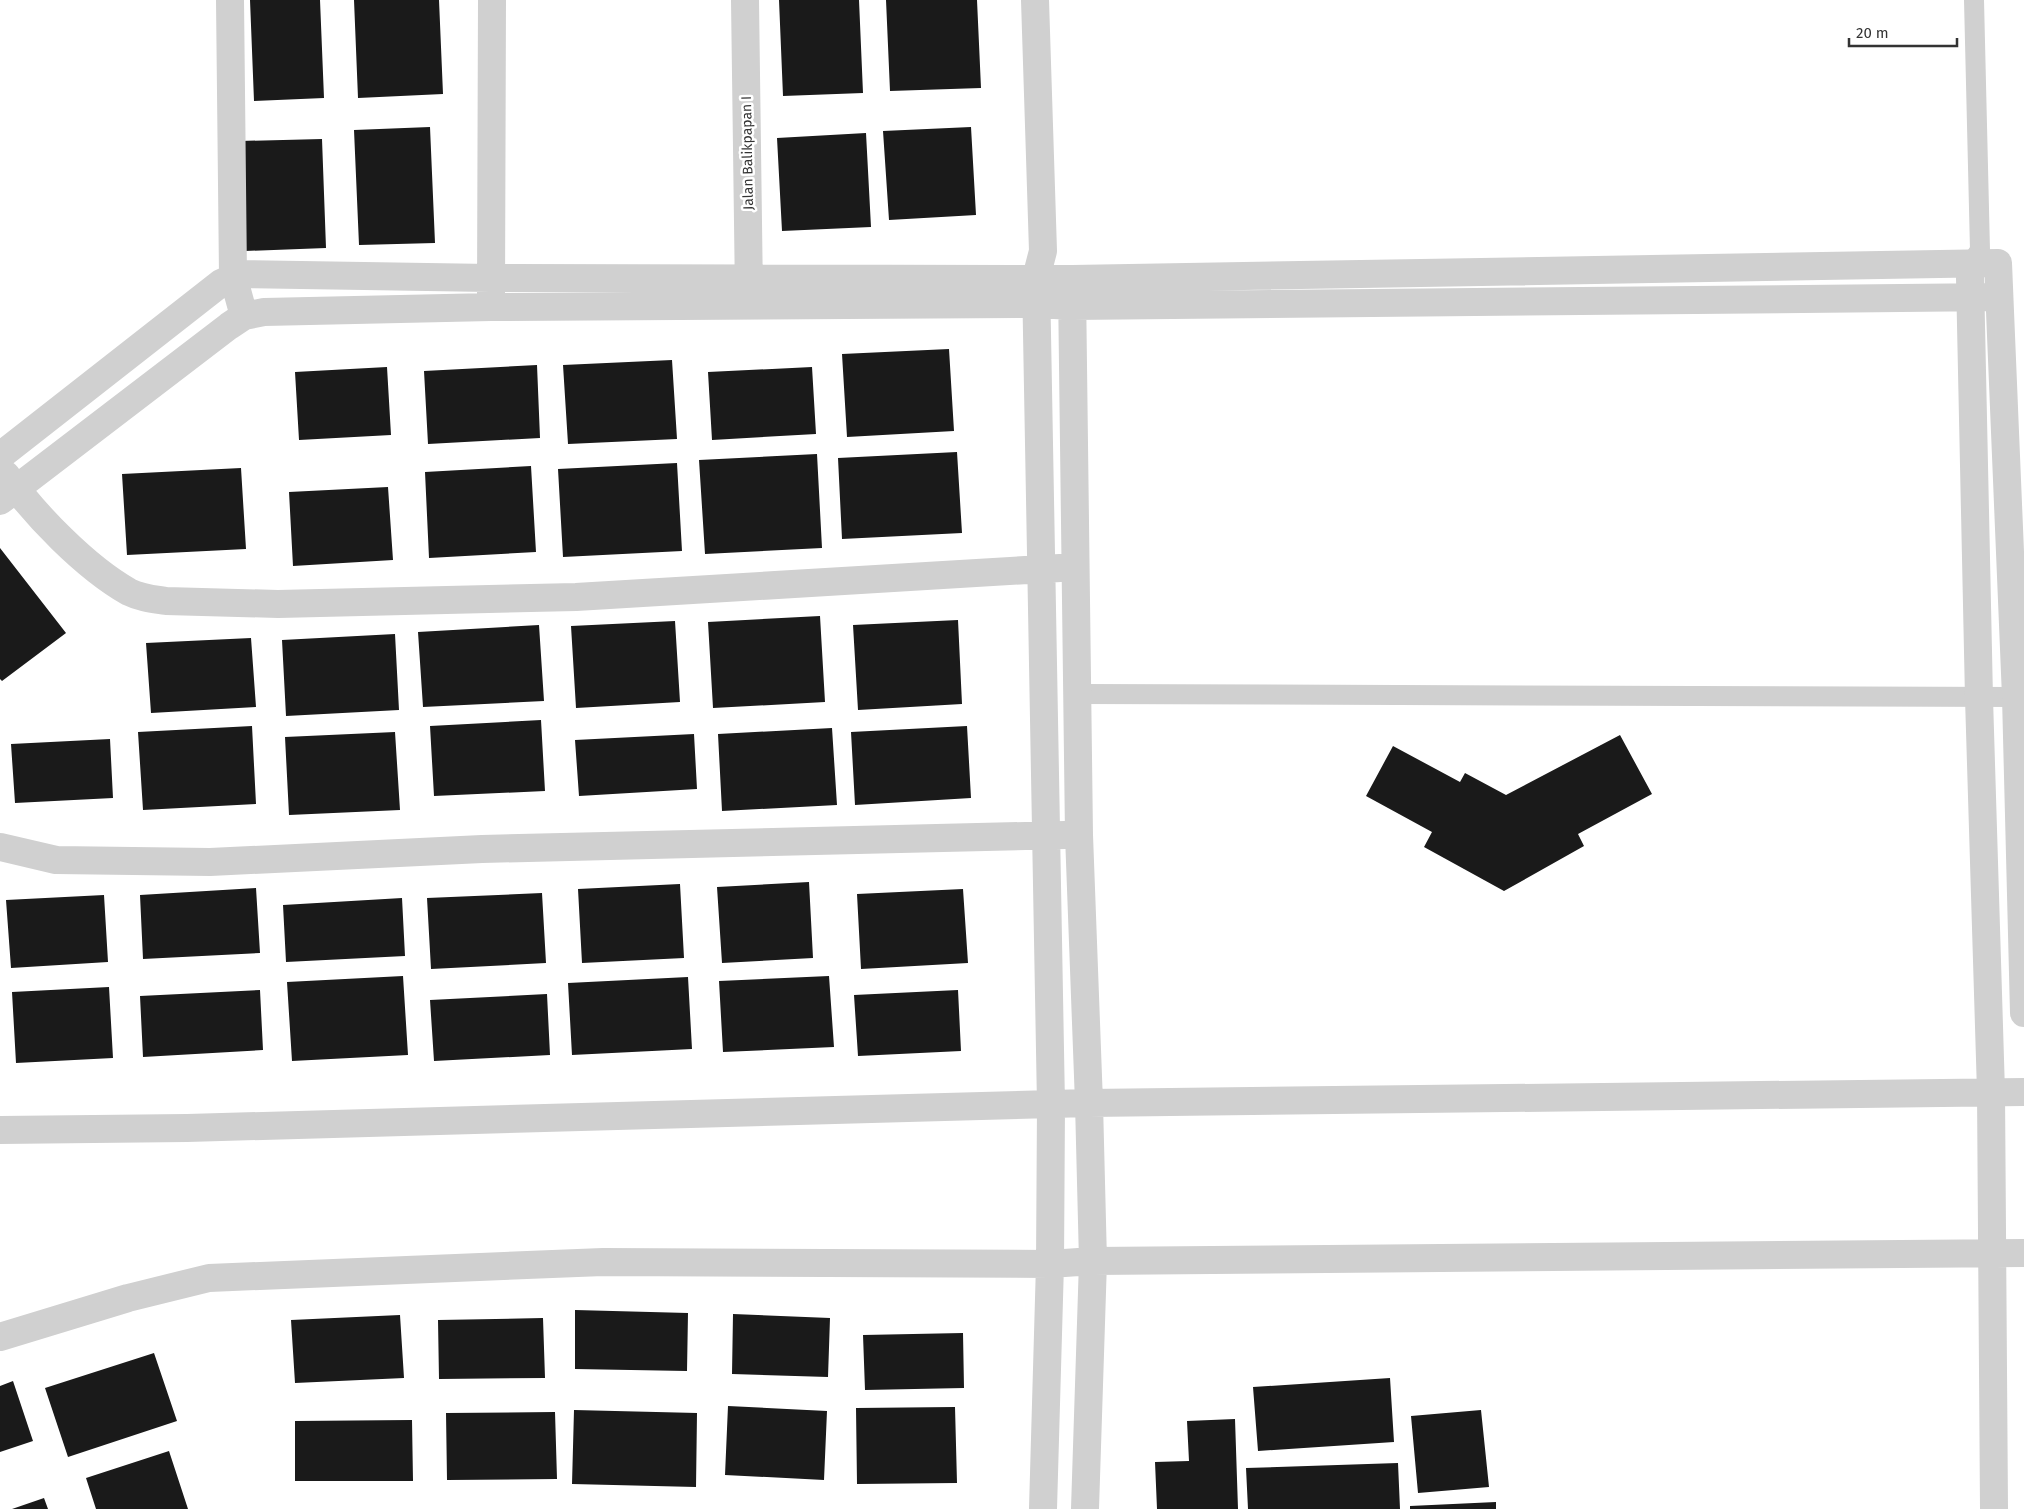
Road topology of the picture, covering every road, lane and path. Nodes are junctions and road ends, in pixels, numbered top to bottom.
1 (230, 0) edge
2 (492, 0) edge
3 (745, 0) edge
4 (1035, 0) edge
5 (1974, 0) edge
6 (1043, 251) junction
7 (1982, 259) junction
8 (233, 276) junction
9 (490, 278) junction
10 (748, 278) junction
11 (1072, 279) junction
12 (1036, 291) junction
13 (1970, 296) junction
14 (1999, 296) junction
15 (750, 306) junction
16 (1072, 306) junction
17 (491, 307) junction
18 (244, 316) junction
19 (0, 456) edge
20 (0, 467) edge
21 (8, 495) edge
22 (1077, 567) junction
23 (1042, 569) junction
24 (1078, 694) junction
25 (1979, 698) junction
26 (2016, 698) junction
27 (1079, 835) junction
28 (1047, 836) junction
29 (0, 847) edge
30 (2024, 1013) edge
31 (1991, 1092) junction
32 (2024, 1092) edge
33 (1089, 1103) junction
34 (1051, 1105) junction
35 (0, 1130) edge
36 (2024, 1253) edge
37 (1993, 1254) junction
38 (1093, 1260) junction
39 (1050, 1264) junction
40 (0, 1337) edge
41 (1044, 1509) edge
42 (1085, 1509) edge
43 (1994, 1509) edge

1 - 8 street
2 - 9 street
3 - 10 street, Jalan Balikpapan I
4 - 6 street
5 - 7 lane
6 - 11 street
6 - 12 street
7 - 11 street
7 - 13 street
7 - 14 street
8 - 9 street
8 - 18 street
8 - 19 street
9 - 10 street
9 - 17 street
10 - 12 street
10 - 15 street, Jalan Balikpapan I
11 - 12 street
11 - 16 street
12 - 15 street
12 - 16 street
12 - 23 street
13 - 14 street
13 - 16 street
13 - 25 street
14 - 26 street
15 - 17 street
16 - 22 street
17 - 18 street
18 - 21 street
20 - 21 street
21 - 23 street
22 - 23 street
22 - 24 street
23 - 28 street
24 - 25 lane
24 - 27 street
25 - 26 lane
25 - 31 street
26 - 30 street
27 - 28 street
27 - 33 street
28 - 29 street
28 - 34 street
31 - 32 street
31 - 33 street
31 - 37 street
33 - 34 street
33 - 38 street
34 - 35 street
34 - 39 street
36 - 37 street
37 - 38 street
37 - 43 street
38 - 39 street
38 - 42 street
39 - 40 street
39 - 41 street

